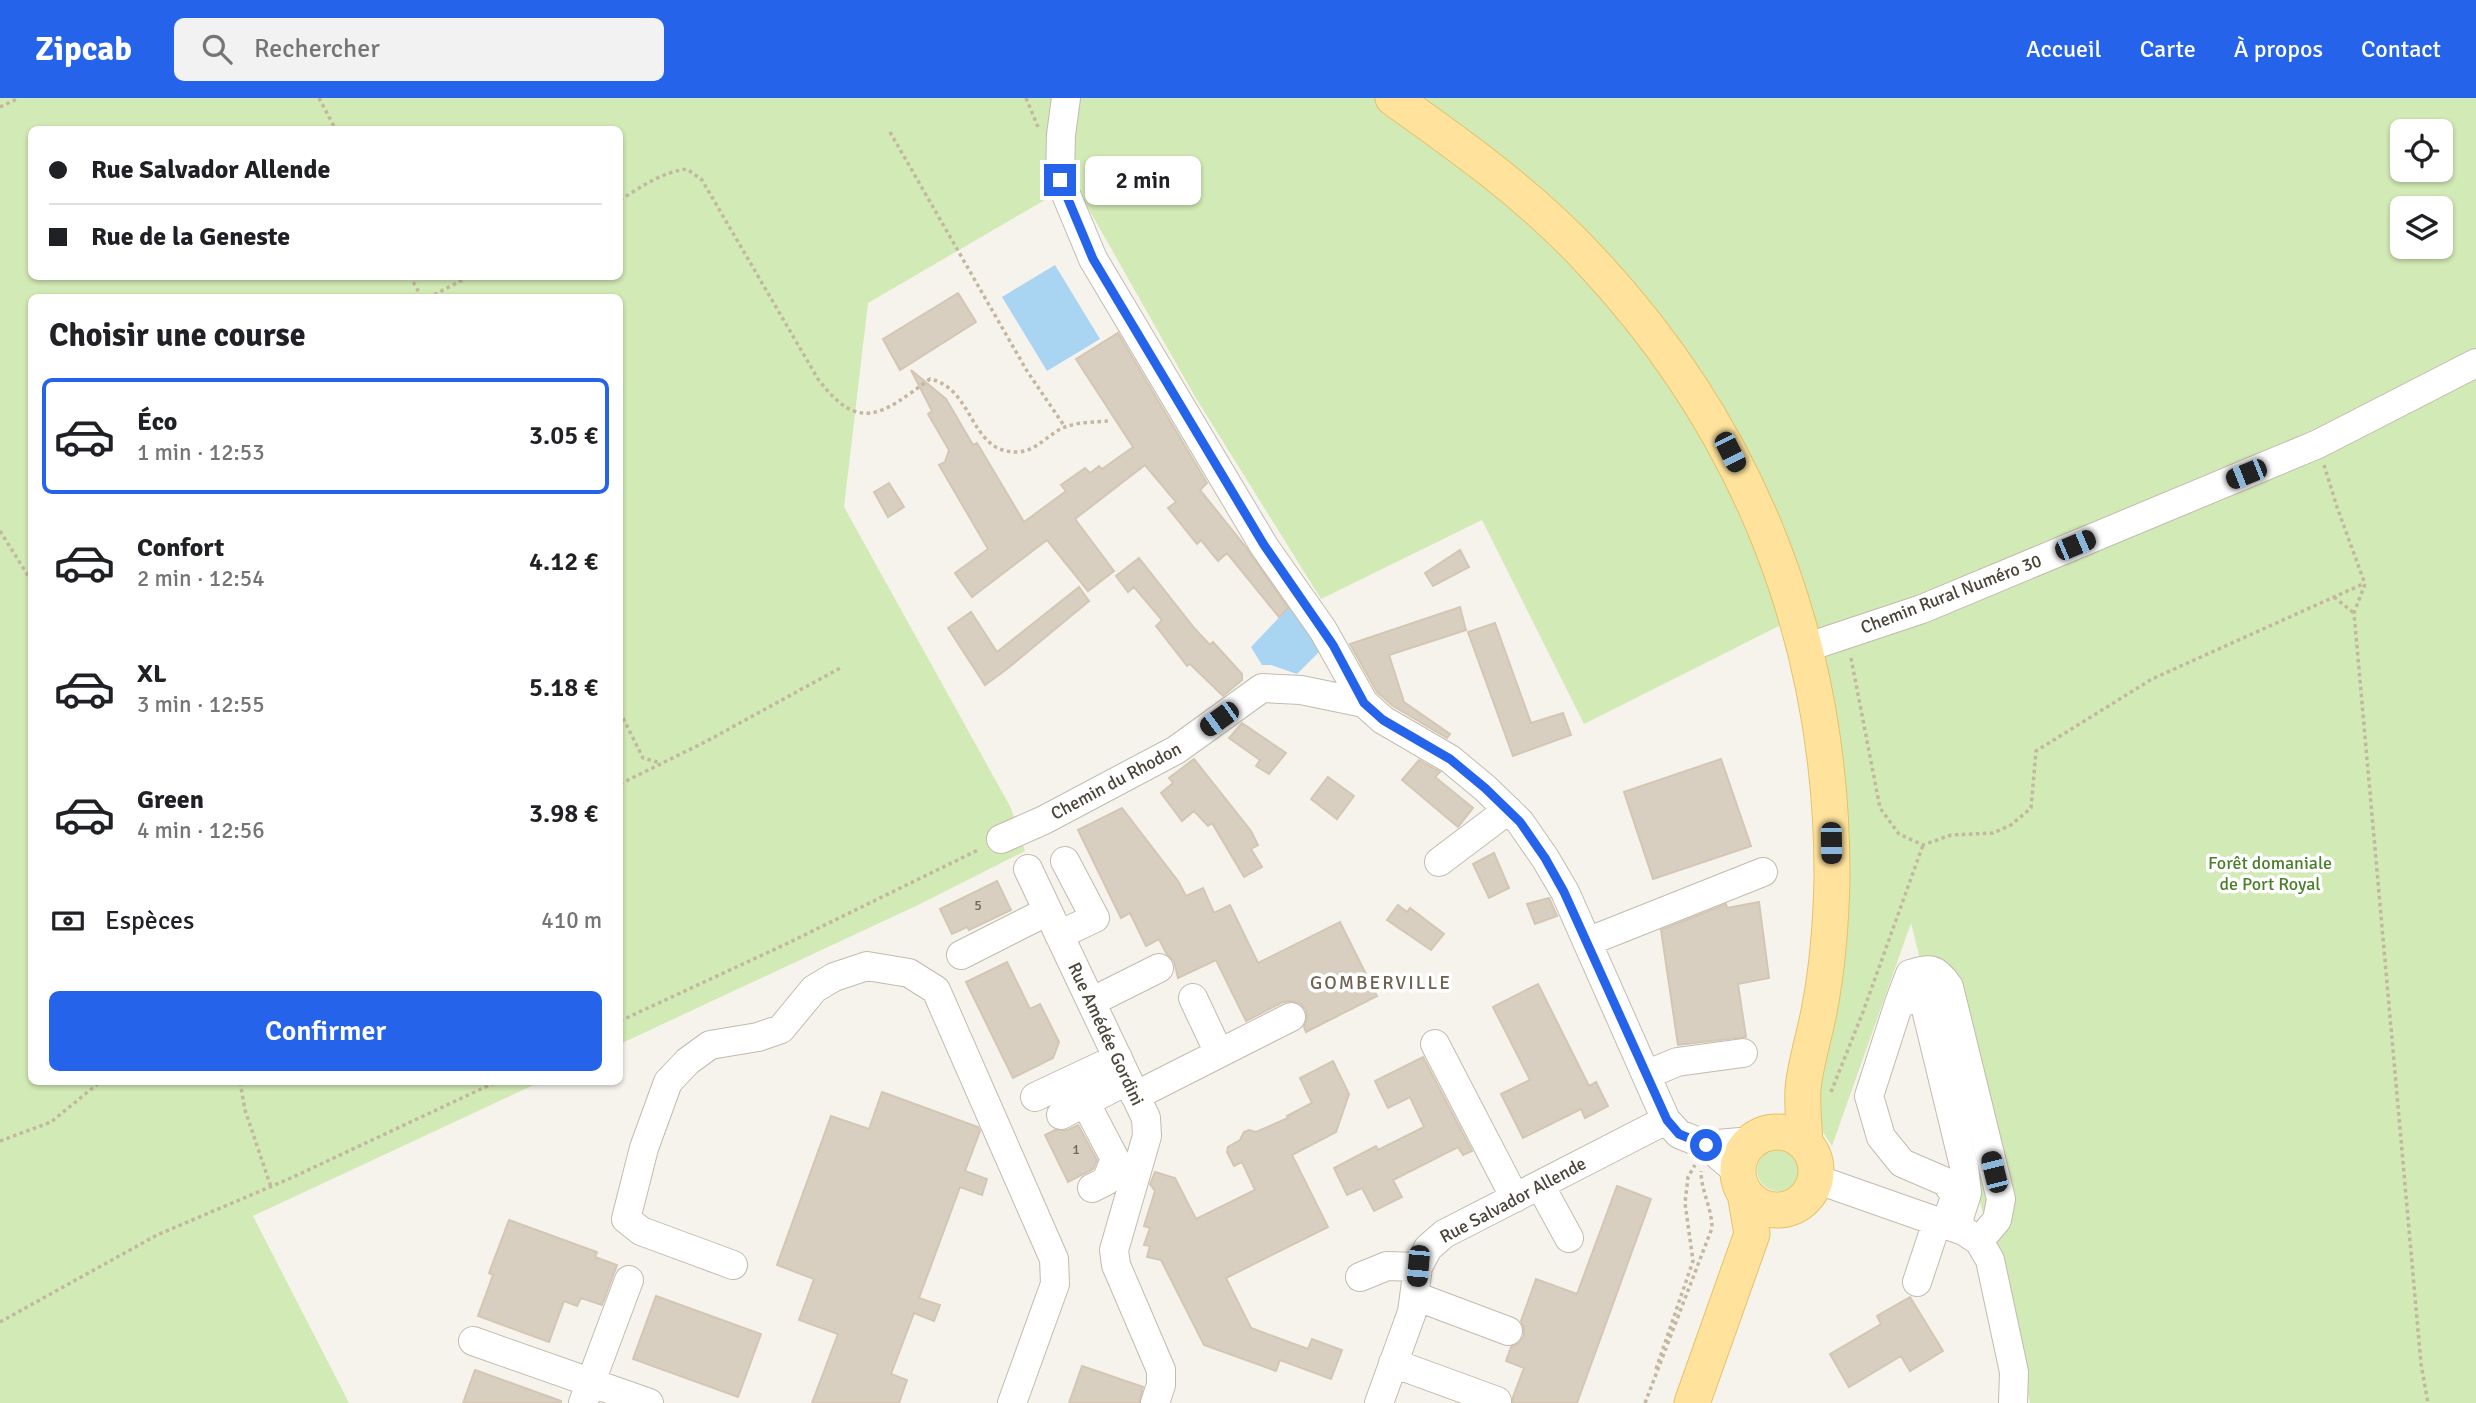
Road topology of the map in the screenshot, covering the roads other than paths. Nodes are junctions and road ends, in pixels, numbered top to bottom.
1 (1066, 98) edge
2 (1393, 98) edge
3 (2476, 363) edge
4 (1805, 648) junction
5 (1342, 663) junction
6 (1301, 690) junction
7 (1364, 703) junction
8 (1508, 810) junction
9 (1001, 839) road end
10 (1065, 861) dead end
11 (1439, 862) dead end
12 (1028, 869) dead end
13 (1763, 872) dead end
14 (1053, 923) junction
15 (1587, 942) junction
16 (961, 955) dead end
17 (1159, 968) dead end
18 (1193, 998) dead end
19 (1091, 1002) junction
20 (1291, 1017) dead end
21 (1435, 1044) dead end
22 (1219, 1053) junction
23 (1742, 1053) dead end
24 (1646, 1075) junction
25 (1127, 1078) junction
26 (1035, 1097) dead end
27 (1804, 1114) junction
28 (1667, 1120) junction
29 (1752, 1160) junction
30 (1816, 1179) junction
31 (1540, 1185) junction
32 (1092, 1188) dead end
33 (1514, 1198) junction
34 (1782, 1210) junction
35 (1955, 1229) junction
36 (1752, 1234) junction
37 (1569, 1238) dead end
38 (733, 1265) dead end
39 (1418, 1266) junction
40 (1360, 1277) dead end
41 (629, 1280) dead end
42 (1917, 1282) dead end
43 (1415, 1296) junction
44 (1508, 1331) dead end
45 (473, 1341) dead end
46 (1393, 1363) junction
47 (587, 1393) edge
48 (1497, 1401) edge
49 (649, 1403) edge
50 (1012, 1403) edge
51 (1155, 1403) edge
52 (1379, 1403) edge
53 (1692, 1403) edge
54 (2013, 1403) edge

1 - 5 street
2 - 4 main road
3 - 4 street, Chemin Rural Numéro 30
4 - 27 main road
5 - 6 street
5 - 7 street
6 - 7 street, Chemin du Rhodon
6 - 9 street, Chemin du Rhodon
7 - 8 street
8 - 11 street
8 - 15 street
10 - 14 street
12 - 14 street, Rue Amédée Gordini
13 - 15 street
14 - 16 street
14 - 19 street, Rue Amédée Gordini
15 - 24 street
17 - 19 street
18 - 22 street
19 - 25 street, Rue Amédée Gordini
20 - 22 street
21 - 33 street
22 - 25 street
23 - 24 street
24 - 28 street
25 - 26 street
25 - 32 street
25 - 51 street, Rue Amédée Gordini
27 - 29 main road
27 - 29 main road
27 - 30 main road
28 - 29 street
28 - 31 street, Rue Salvador Allende
29 - 34 main road
29 - 36 main road
30 - 34 main road
30 - 35 street
31 - 33 street, Rue Salvador Allende
31 - 37 street
33 - 39 street, Rue Salvador Allende
34 - 36 main road
35 - 35 street
35 - 42 street
35 - 54 street
36 - 53 main road
38 - 50 street
39 - 40 street
39 - 43 street
41 - 47 street
43 - 44 street
43 - 46 street
45 - 47 street
46 - 48 street
46 - 52 street
47 - 49 street

